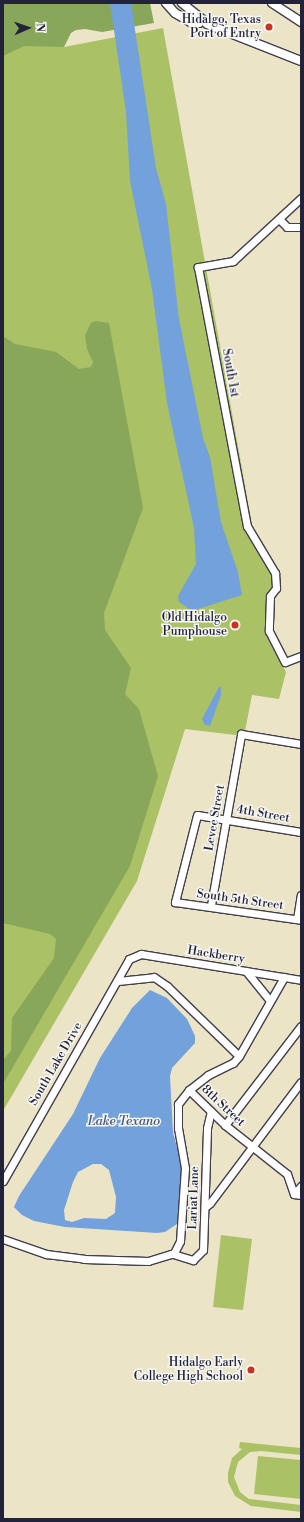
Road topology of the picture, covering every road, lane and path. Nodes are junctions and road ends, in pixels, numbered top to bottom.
1 (166, 3) edge
2 (182, 3) edge
3 (272, 3) edge
4 (203, 22) junction
5 (301, 22) edge
6 (301, 61) edge
7 (301, 198) edge
8 (279, 219) junction
9 (301, 227) edge
10 (301, 656) edge
11 (301, 744) edge
12 (226, 819) junction
13 (301, 832) edge
14 (301, 895) edge
15 (175, 902) joint
16 (211, 905) junction
17 (299, 920) edge
18 (129, 959) joint
19 (246, 971) junction
20 (284, 977) junction
21 (301, 980) edge
22 (118, 981) junction
23 (269, 999) junction
24 (301, 1026) edge
25 (239, 1056) junction
26 (301, 1082) edge
27 (189, 1090) junction
28 (211, 1111) junction
29 (226, 1125) junction
30 (251, 1146) junction
31 (3, 1181) edge
32 (301, 1186) edge
33 (298, 1194) edge
34 (205, 1207) junction
35 (3, 1239) edge
36 (173, 1254) junction

1 - 4 main road
2 - 4 main road
3 - 5 main road
4 - 6 main road
7 - 8 street, South 1st
8 - 9 street
8 - 10 street, South 1st
11 - 12 street, Levee Street
12 - 13 street, 4th Street
12 - 15 street, 4th Street
12 - 16 street, Levee Street
14 - 17 street
15 - 16 street, South 5th Street
16 - 17 street, South 5th Street
18 - 19 street, Hackberry
18 - 22 street, South Lake Drive
19 - 20 street, Hackberry
19 - 23 street
20 - 21 street, Hackberry
20 - 23 street
22 - 25 street
22 - 31 street, South Lake Drive
23 - 25 street
24 - 29 street
25 - 27 street
26 - 30 street
27 - 28 street, 8th Street
27 - 36 street, 8th Street
28 - 29 street, 8th Street
28 - 34 street, Lariat Lane
29 - 30 street, 8th Street
30 - 33 street, 8th Street
30 - 34 street
32 - 33 street
34 - 36 street, Lariat Lane
35 - 36 street

